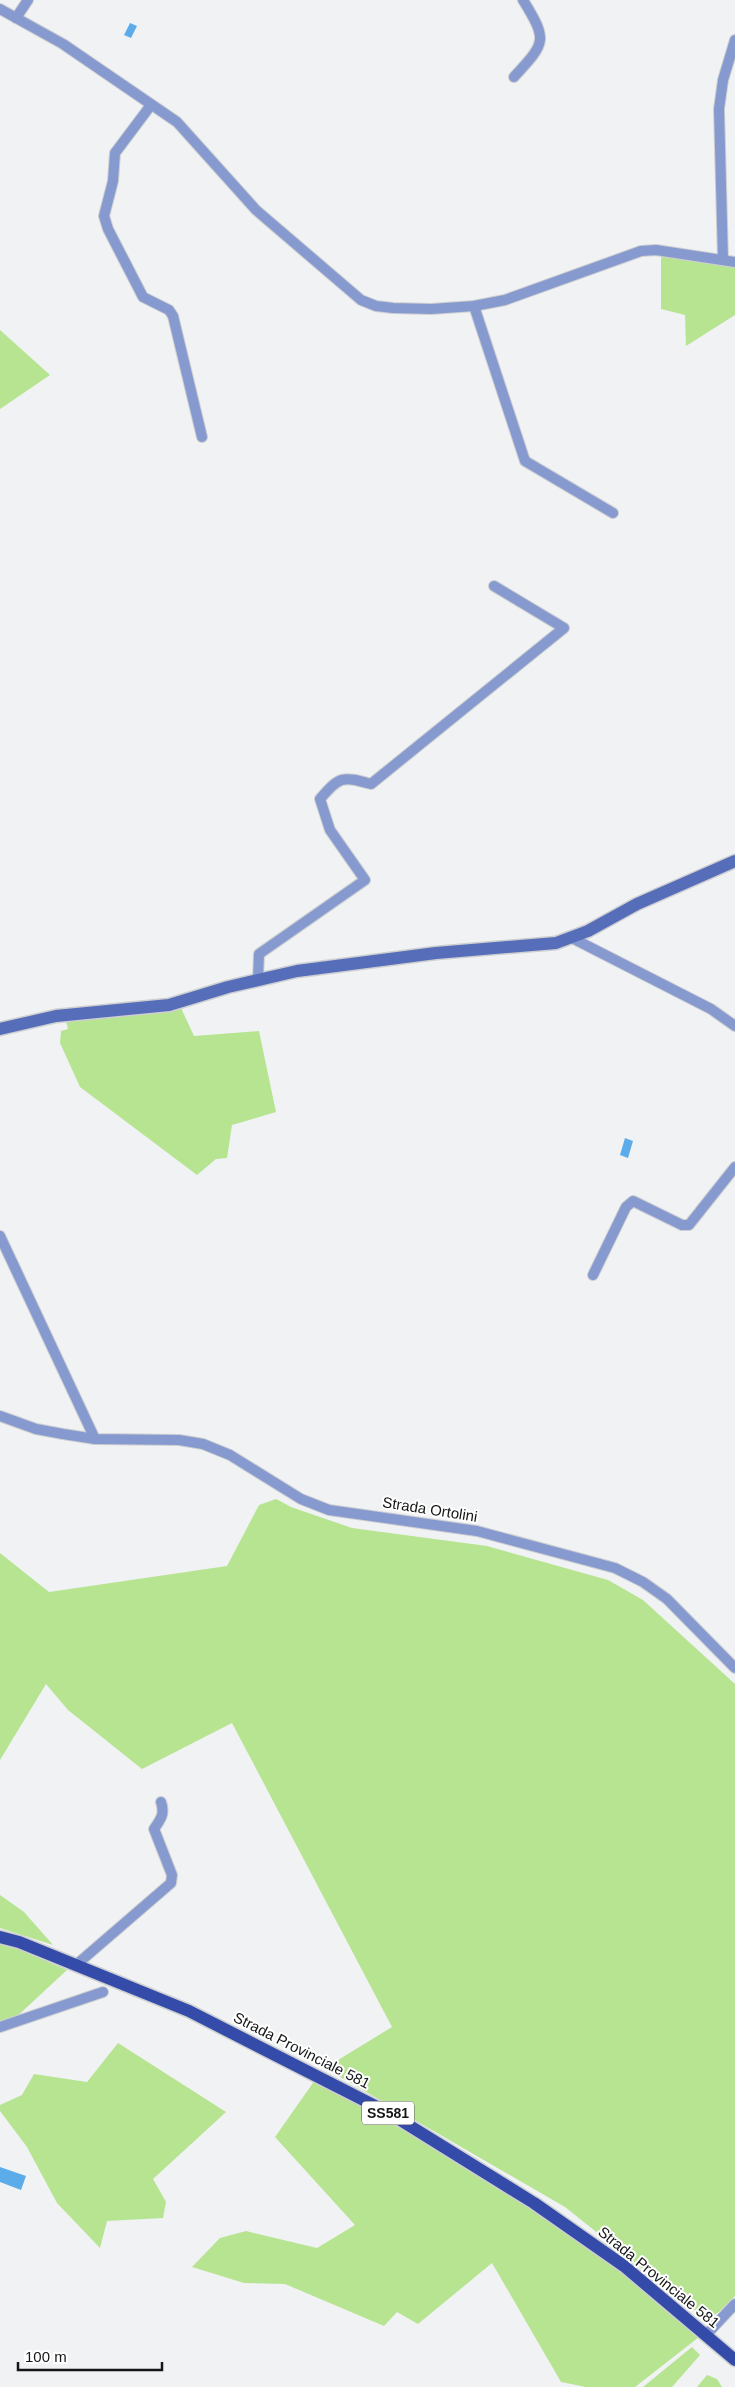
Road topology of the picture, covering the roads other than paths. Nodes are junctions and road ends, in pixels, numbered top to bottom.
1 (28, 0) edge
2 (523, 0) edge
3 (0, 9) edge
4 (16, 18) junction
5 (735, 40) edge
6 (514, 77) dead end
7 (151, 105) junction
8 (723, 260) junction
9 (735, 262) edge
10 (474, 306) junction
11 (202, 437) dead end
12 (613, 513) dead end
13 (494, 586) dead end
14 (735, 861) edge
15 (572, 938) junction
16 (258, 979) junction
17 (735, 1026) edge
18 (0, 1029) edge
19 (735, 1167) edge
20 (0, 1236) edge
21 (593, 1275) dead end
22 (0, 1416) edge
23 (95, 1438) junction
24 (735, 1668) edge
25 (161, 1802) dead end
26 (0, 1937) edge
27 (76, 1965) junction
28 (103, 1992) dead end
29 (0, 2027) edge
30 (735, 2304) edge
31 (706, 2335) junction
32 (735, 2360) edge

1 - 4 street
2 - 6 street
3 - 4 street
4 - 7 street
5 - 8 street
7 - 10 street
7 - 11 street
8 - 9 street
8 - 10 street
10 - 12 street
13 - 16 street
14 - 15 main road
15 - 16 main road
15 - 17 street
16 - 18 main road
19 - 21 street
20 - 23 street
22 - 23 street, Strada Ortolini
23 - 24 street, Strada Ortolini
25 - 27 street
26 - 27 main road, Strada Provinciale 581 / SS581
27 - 31 main road, Strada Provinciale 581 / SS581
28 - 29 street
30 - 31 street
31 - 32 main road, Strada Provinciale 581 / SS581

